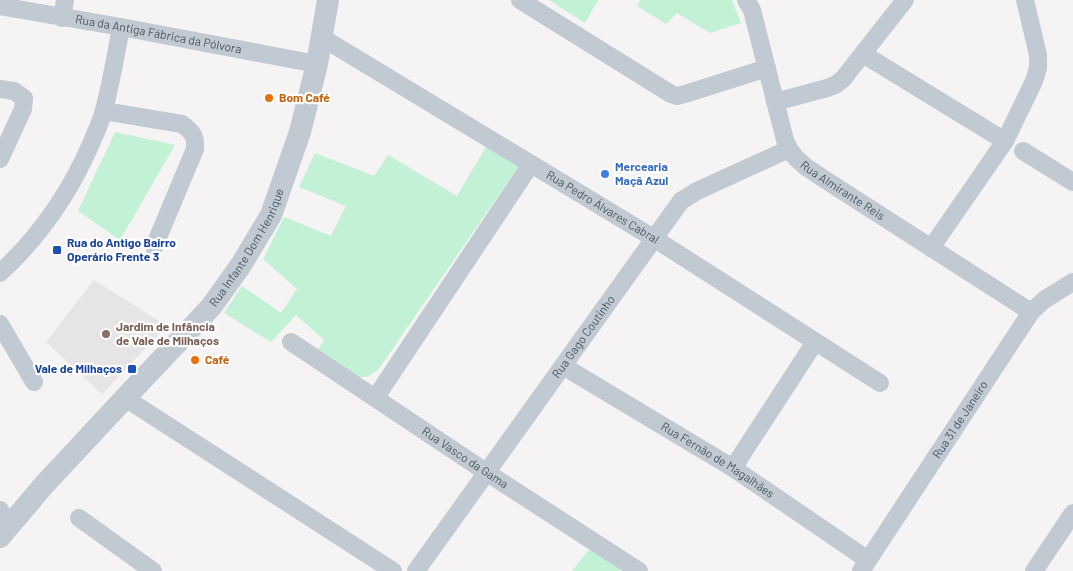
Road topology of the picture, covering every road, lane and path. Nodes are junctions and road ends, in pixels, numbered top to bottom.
1 (65, 0) edge
2 (328, 0) edge
3 (520, 0) edge
4 (746, 0) edge
5 (905, 0) edge
6 (1025, 0) edge
7 (0, 6) edge
8 (62, 18) junction
9 (122, 27) junction
10 (322, 37) junction
11 (863, 54) junction
12 (317, 64) junction
13 (767, 68) junction
14 (0, 89) edge
15 (775, 102) junction
16 (104, 112) junction
17 (1005, 141) junction
18 (789, 149) junction
19 (1023, 151) dead end
20 (0, 159) edge
21 (531, 164) junction
22 (1073, 182) edge
23 (654, 239) junction
24 (154, 247) dead end
25 (931, 248) junction
26 (0, 273) edge
27 (1073, 282) edge
28 (1031, 312) junction
29 (0, 324) edge
30 (291, 342) dead end
31 (815, 342) junction
32 (563, 366) junction
33 (34, 382) dead end
34 (880, 384) dead end
35 (376, 397) junction
36 (125, 398) junction
37 (733, 468) junction
38 (486, 472) junction
39 (1073, 513) edge
40 (79, 518) dead end
41 (3, 524) edge
42 (864, 565) edge
43 (153, 571) edge
44 (393, 571) edge
45 (416, 571) edge
46 (639, 571) edge
47 (1034, 571) edge

1 - 8 street
2 - 10 street, Rua Infante Dom Henrique
3 - 13 street
4 - 13 street, Rua Almirante Reis
5 - 11 street
6 - 17 street
7 - 8 street, Rua da Antiga Fábrica da Pólvora
8 - 9 street, Rua da Antiga Fábrica da Pólvora
9 - 12 street, Rua da Antiga Fábrica da Pólvora
9 - 16 street
10 - 12 street, Rua Infante Dom Henrique
10 - 21 street, Rua Pedro Álvares Cabral
11 - 15 street
11 - 17 street
12 - 36 street, Rua Infante Dom Henrique
13 - 15 street, Rua Almirante Reis
14 - 20 street
15 - 18 street, Rua Almirante Reis
16 - 24 street
16 - 26 street
17 - 25 street
18 - 23 street, Rua Gago Coutinho
18 - 25 street, Rua Almirante Reis
19 - 22 street
21 - 23 street, Rua Pedro Álvares Cabral
21 - 35 street
23 - 31 street, Rua Pedro Álvares Cabral
23 - 32 street, Rua Gago Coutinho
25 - 28 street, Rua Almirante Reis
27 - 28 street, Rua 31 de Janeiro
28 - 42 street, Rua 31 de Janeiro
29 - 33 street
30 - 35 street, Rua Vasco da Gama
31 - 34 street, Rua Pedro Álvares Cabral
31 - 37 street
32 - 37 street, Rua Fernão de Magalhães
32 - 38 street, Rua Gago Coutinho
35 - 38 street, Rua Vasco da Gama
36 - 41 street, Rua Infante Dom Henrique
36 - 44 street
37 - 42 street, Rua Fernão de Magalhães
38 - 45 street, Rua Gago Coutinho
38 - 46 street, Rua Vasco da Gama
39 - 47 street
40 - 43 street

